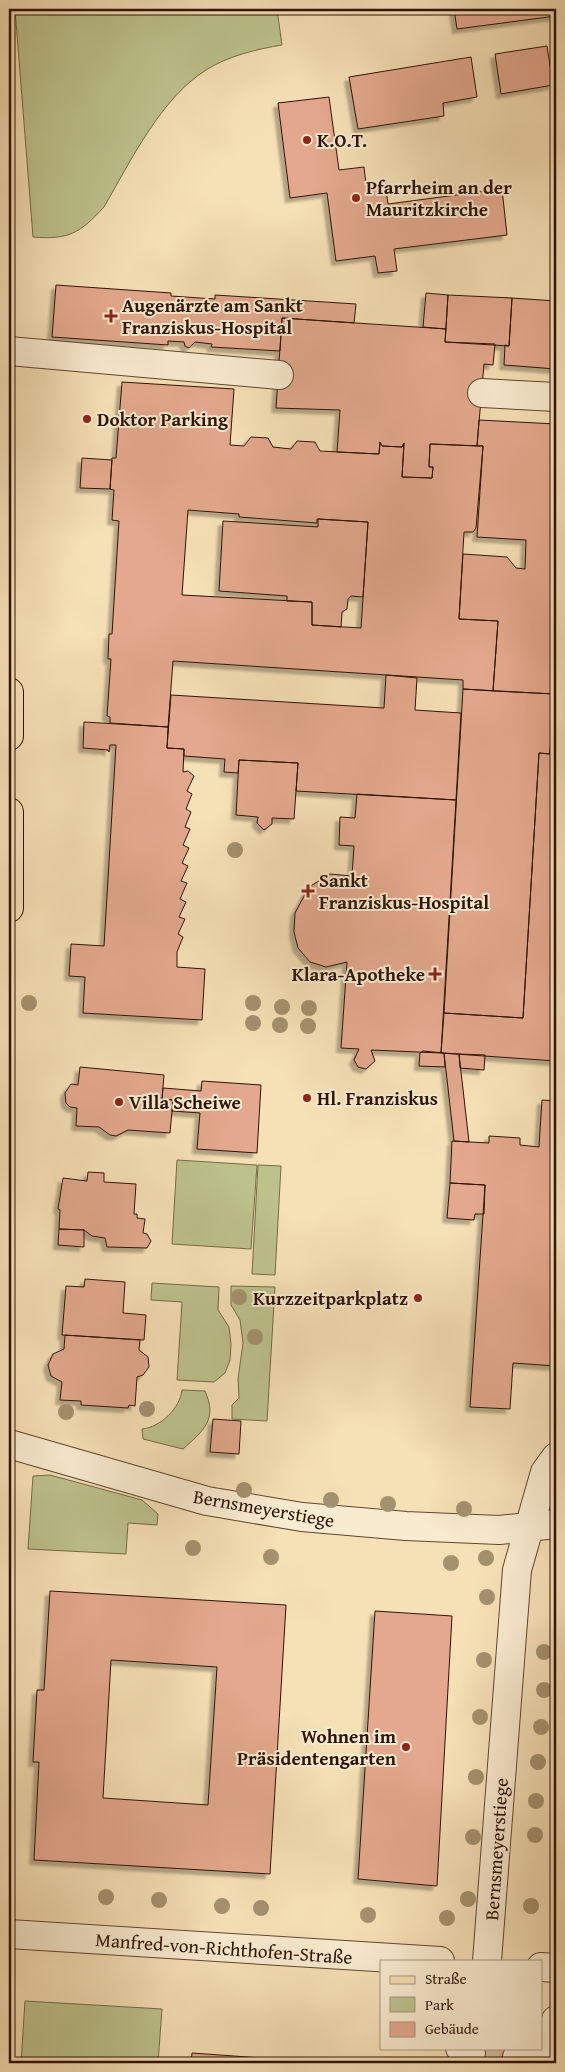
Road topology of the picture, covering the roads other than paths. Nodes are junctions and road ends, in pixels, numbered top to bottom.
1 (9, 351) edge
2 (279, 375) dead end
3 (482, 393) dead end
4 (556, 397) edge
5 (9, 699) edge
6 (9, 736) edge
7 (9, 812) edge
8 (9, 908) edge
9 (9, 1444) edge
10 (556, 1458) edge
11 (556, 1524) edge
12 (527, 1528) junction
13 (9, 1934) edge
14 (423, 1960) edge
15 (487, 1960) edge
16 (542, 1967) edge
17 (556, 1968) edge
18 (556, 2020) edge
19 (517, 2057) tunnel mouth

1 - 2 street
3 - 4 street
5 - 6 main road
7 - 8 main road
9 - 12 street, Bernsmeyerstiege
10 - 12 street
11 - 12 street, Bernsmeyerstiege
12 - 15 street, Bernsmeyerstiege
13 - 14 street, Manfred-von-Richthofen-Straße
16 - 17 street
18 - 19 street

